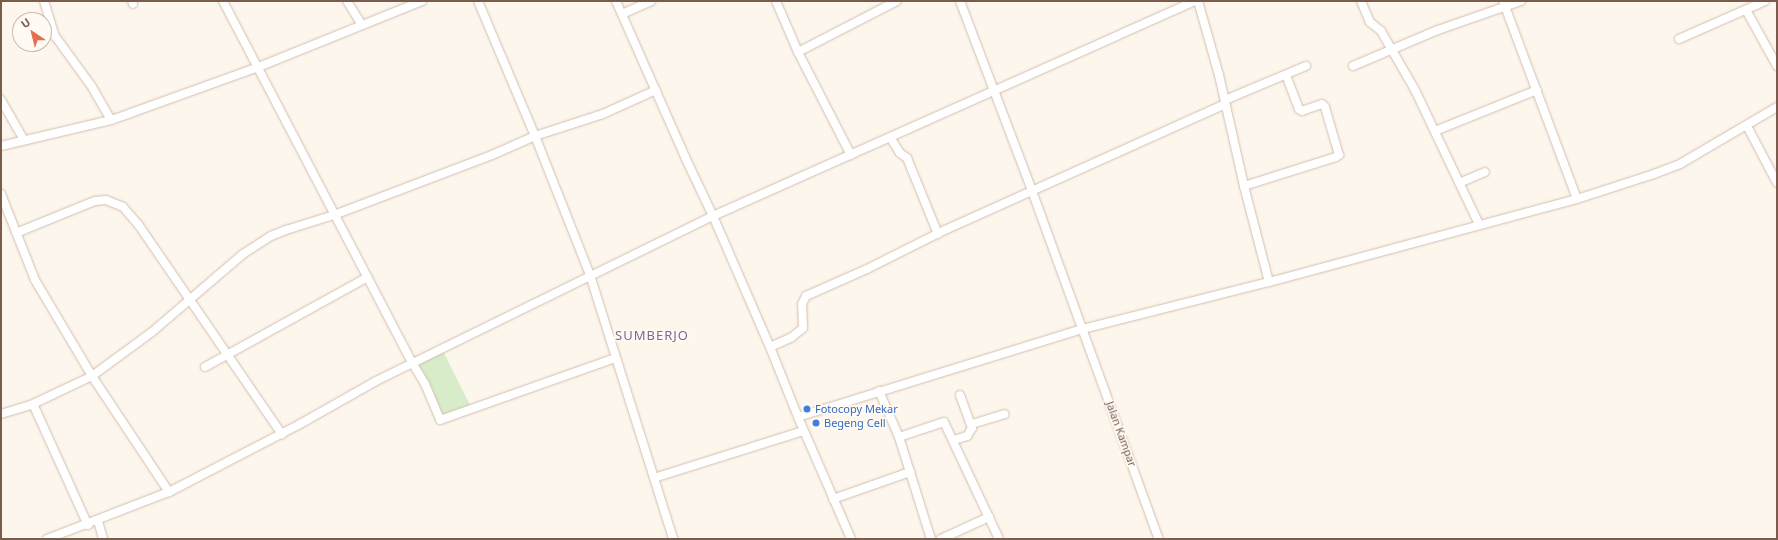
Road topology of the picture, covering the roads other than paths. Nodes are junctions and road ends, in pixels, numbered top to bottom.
1 (44, 1) edge
2 (223, 1) edge
3 (347, 1) edge
4 (422, 1) edge
5 (478, 1) edge
6 (616, 1) edge
7 (651, 1) edge
8 (776, 1) edge
9 (897, 1) edge
10 (960, 1) edge
11 (1197, 1) edge
12 (1360, 1) edge
13 (1521, 1) edge
14 (1765, 1) edge
15 (1504, 4) edge
16 (1746, 10) junction
17 (622, 14) junction
18 (362, 25) junction
19 (1679, 39) dead end
20 (1392, 51) junction
21 (798, 52) junction
22 (1306, 66) dead end
23 (1353, 66) dead end
24 (1777, 66) edge
25 (256, 68) junction
26 (1286, 74) junction
27 (656, 90) junction
28 (1537, 90) junction
29 (995, 91) junction
30 (1, 100) edge
31 (1223, 104) junction
32 (1777, 107) edge
33 (112, 120) junction
34 (1747, 126) junction
35 (1434, 131) junction
36 (535, 136) junction
37 (890, 137) junction
38 (24, 140) junction
39 (1, 146) edge
40 (851, 155) junction
41 (1485, 172) dead end
42 (1459, 183) junction
43 (1777, 183) edge
44 (1244, 186) junction
45 (1032, 191) junction
46 (1, 194) edge
47 (1577, 199) junction
48 (334, 215) junction
49 (713, 216) junction
50 (1479, 224) junction
51 (16, 233) junction
52 (938, 234) junction
53 (590, 275) junction
54 (368, 277) junction
55 (1270, 282) junction
56 (190, 300) junction
57 (1083, 329) junction
58 (770, 347) junction
59 (227, 355) junction
60 (615, 358) junction
61 (413, 364) junction
62 (205, 367) dead end
63 (92, 376) junction
64 (879, 391) junction
65 (960, 395) dead end
66 (32, 404) junction
67 (1, 414) edge
68 (1005, 414) dead end
69 (798, 417) junction
70 (972, 424) junction
71 (803, 431) junction
72 (282, 434) junction
73 (899, 437) junction
74 (954, 440) junction
75 (910, 472) junction
76 (654, 478) junction
77 (169, 492) junction
78 (833, 499) junction
79 (989, 517) junction
80 (98, 521) junction
81 (88, 525) junction
82 (47, 539) edge
83 (103, 539) edge
84 (673, 539) edge
85 (851, 539) edge
86 (931, 539) edge
87 (941, 539) edge
88 (999, 539) edge
89 (1159, 539) edge

1 - 33 street
2 - 25 street
3 - 18 street
4 - 18 street
5 - 36 street
6 - 17 street
7 - 17 street
8 - 21 street
9 - 21 street
10 - 29 street, Jalan Kampar
11 - 29 street
11 - 31 street
12 - 20 street
13 - 15 street
14 - 16 street
15 - 20 street
15 - 28 street
16 - 19 street
16 - 24 street
17 - 27 street
18 - 25 street
20 - 23 street
20 - 35 street
21 - 40 street
22 - 26 street
25 - 33 street
25 - 48 street
26 - 31 street
26 - 44 street
27 - 36 street
27 - 49 street
28 - 35 street
28 - 47 street
29 - 37 street
29 - 45 street, Jalan Kampar
30 - 38 street
31 - 44 street
31 - 45 street
32 - 34 street
33 - 38 street
34 - 43 street
34 - 47 street
35 - 42 street
36 - 48 street
36 - 53 street
37 - 40 street
37 - 52 street
38 - 39 street
40 - 49 street
41 - 42 street
42 - 50 street
44 - 55 street
45 - 52 street
45 - 57 street, Jalan Kampar
46 - 51 street
47 - 50 street
48 - 54 street
48 - 56 street
49 - 53 street
49 - 58 street
50 - 55 street
51 - 56 street
51 - 63 street
52 - 58 street
53 - 60 street
53 - 61 street
54 - 59 street
54 - 61 street
55 - 57 street
56 - 59 street
56 - 63 street
57 - 64 street
57 - 89 street, Jalan Kampar
58 - 69 street
59 - 62 street
59 - 72 street
60 - 61 street
60 - 76 street
61 - 72 street
63 - 66 street
63 - 77 street
64 - 69 street
64 - 73 street
65 - 70 street
66 - 67 street
66 - 81 street
68 - 70 street
69 - 71 street
70 - 74 street
71 - 76 street
71 - 78 street
72 - 77 street
73 - 74 street
73 - 75 street
74 - 79 street
75 - 78 street
75 - 86 street
76 - 84 street
77 - 80 street
78 - 85 street
79 - 87 street
79 - 88 street
80 - 81 street
80 - 83 street
81 - 82 street

